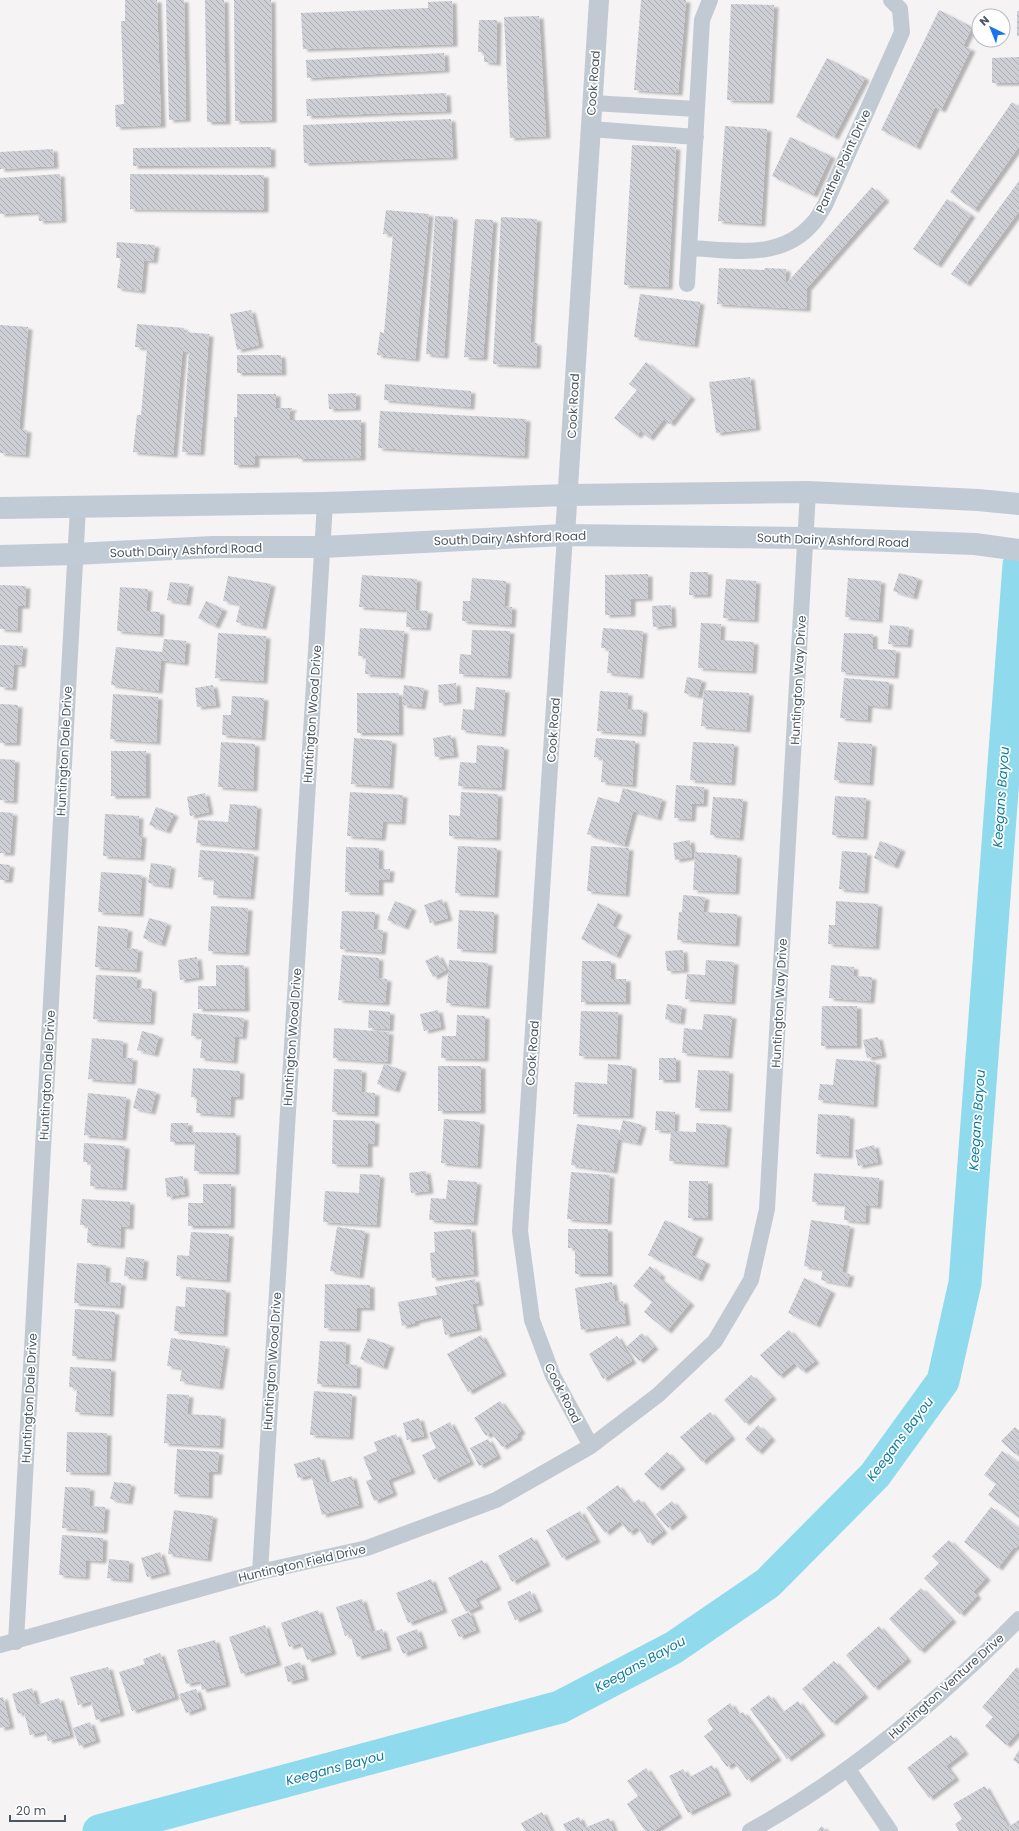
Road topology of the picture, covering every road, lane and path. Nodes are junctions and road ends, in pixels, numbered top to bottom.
1 (599, 0) edge
2 (710, 0) edge
3 (891, 0) edge
4 (592, 103) junction
5 (697, 109) junction
6 (590, 129) junction
7 (696, 137) junction
8 (689, 248) junction
9 (687, 284) dead end
10 (808, 492) junction
11 (568, 495) junction
12 (325, 503) junction
13 (1019, 504) edge
14 (0, 508) edge
15 (78, 508) junction
16 (565, 535) junction
17 (806, 538) junction
18 (322, 547) junction
19 (1019, 550) edge
20 (75, 554) junction
21 (0, 556) edge
22 (591, 1446) junction
23 (260, 1572) junction
24 (1019, 1619) edge
25 (16, 1642) junction
26 (0, 1645) edge
27 (848, 1769) junction
28 (750, 1831) edge
29 (890, 1831) edge

1 - 4 street, Cook Road
2 - 5 street
3 - 8 street, Panther Point Drive
4 - 5 street
4 - 6 street, Cook Road
5 - 7 street
6 - 7 street
6 - 11 street, Cook Road
7 - 8 street
8 - 9 street
10 - 11 main road
10 - 13 main road
10 - 17 street, Huntington Way Drive
11 - 12 main road
11 - 16 street, Cook Road
12 - 15 main road
12 - 18 street, Huntington Wood Drive
14 - 15 main road
15 - 20 street, Huntington Dale Drive
16 - 17 main road, South Dairy Ashford Road
16 - 18 main road, South Dairy Ashford Road
16 - 22 street, Cook Road
17 - 19 main road, South Dairy Ashford Road
17 - 22 street, Huntington Way Drive
18 - 20 main road, South Dairy Ashford Road
18 - 23 street, Huntington Wood Drive
20 - 21 main road, South Dairy Ashford Road
20 - 25 street, Huntington Dale Drive
22 - 23 street, Huntington Field Drive
23 - 25 street, Huntington Field Drive
24 - 27 street, Huntington Venture Drive
25 - 26 street, Huntington Field Drive
27 - 28 street, Huntington Venture Drive
27 - 29 street

